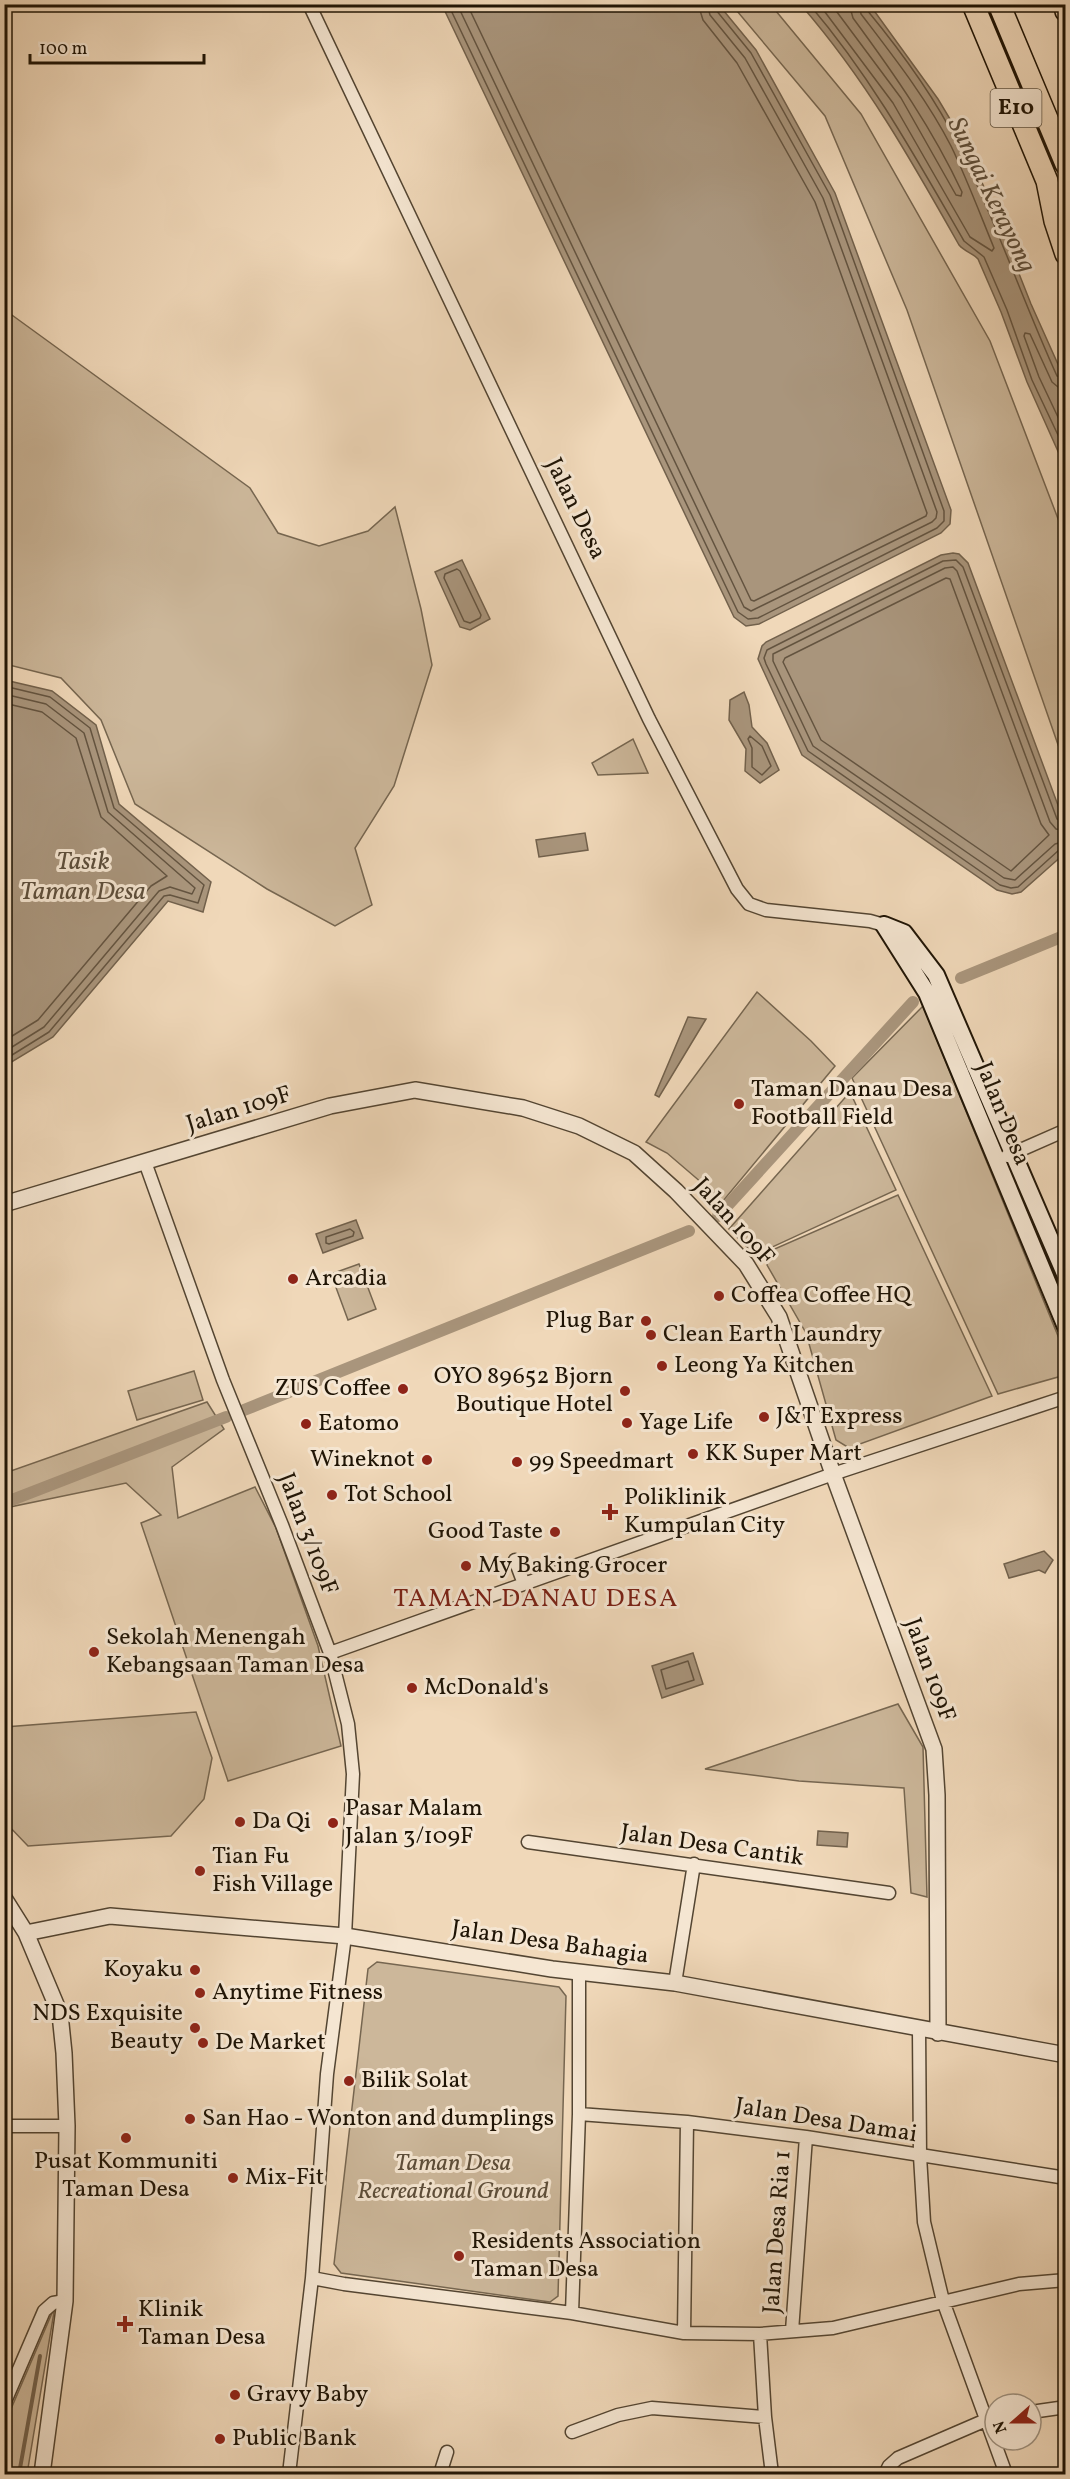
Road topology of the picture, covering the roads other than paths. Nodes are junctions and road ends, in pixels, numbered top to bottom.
1 (8, 4) edge
2 (309, 4) edge
3 (960, 4) edge
4 (973, 4) edge
5 (999, 4) edge
6 (1065, 4) edge
7 (4, 8) edge
8 (1065, 11) edge
9 (986, 35) junction
10 (1065, 164) edge
11 (1047, 181) junction
12 (1065, 214) edge
13 (1065, 254) edge
14 (884, 925) junction
15 (1065, 1130) edge
16 (1012, 1154) junction
17 (995, 1161) junction
18 (145, 1162) junction
19 (4, 1204) edge
20 (1065, 1276) edge
21 (1065, 1327) edge
22 (1065, 1397) edge
23 (833, 1474) junction
24 (515, 1560) dead end
25 (524, 1584) junction
26 (330, 1653) junction
27 (528, 1842) dead end
28 (694, 1864) junction
29 (889, 1893) dead end
30 (4, 1898) edge
31 (26, 1933) junction
32 (345, 1936) junction
33 (579, 1971) junction
34 (675, 1983) junction
35 (919, 2029) junction
36 (938, 2033) junction
37 (1065, 2055) edge
38 (579, 2114) junction
39 (687, 2122) junction
40 (4, 2126) edge
41 (67, 2126) junction
42 (806, 2137) junction
43 (920, 2156) junction
44 (1065, 2178) edge
45 (312, 2278) junction
46 (1065, 2280) edge
47 (65, 2301) junction
48 (943, 2301) junction
49 (572, 2313) junction
50 (792, 2331) junction
51 (684, 2333) junction
52 (760, 2334) junction
53 (983, 2400) edge
54 (4, 2404) edge
55 (1065, 2407) edge
56 (1043, 2410) edge
57 (765, 2417) junction
58 (983, 2423) edge
59 (572, 2432) dead end
60 (447, 2452) dead end
61 (1000, 2452) edge
62 (42, 2475) edge
63 (289, 2475) edge
64 (440, 2475) edge
65 (772, 2475) edge
66 (885, 2475) edge
67 (1006, 2475) edge

1 - 7 street
2 - 14 street, Jalan Desa
3 - 9 highway
4 - 9 highway, E10
5 - 10 highway, E10
6 - 8 highway
9 - 11 highway, E10
11 - 12 highway
11 - 13 highway, E10
14 - 16 main road, Jalan Desa
14 - 17 main road, Jalan Desa
15 - 16 street
16 - 17 street
16 - 20 main road, Jalan Desa
17 - 21 main road, Jalan Desa
18 - 19 street, Jalan 109F
18 - 23 street, Jalan 109F
18 - 26 street, Jalan 3/109F
22 - 23 street
23 - 25 street
23 - 36 street, Jalan 109F
24 - 25 street
25 - 26 street
26 - 32 street, Jalan 3/109F
27 - 28 street, Jalan Desa Cantik
28 - 29 street, Jalan Desa Cantik
28 - 34 street
30 - 31 street
31 - 32 street, Jalan Desa Bahagia
31 - 41 street
32 - 33 street, Jalan Desa Bahagia
32 - 45 street, Jalan 3/109F
33 - 34 street, Jalan Desa Bahagia
33 - 38 street
34 - 35 street, Jalan Desa Bahagia
35 - 36 street, Jalan Desa Bahagia
35 - 43 street
36 - 37 street, Jalan Desa Bahagia
38 - 39 street, Jalan Desa Damai
38 - 49 street
39 - 42 street, Jalan Desa Damai
39 - 51 street
40 - 41 street
41 - 47 street
42 - 43 street, Jalan Desa Damai
42 - 50 street, Jalan Desa Ria 1
43 - 44 street, Jalan Desa Damai
43 - 48 street
45 - 49 street
45 - 63 street, Jalan 3/109F
46 - 48 street
47 - 54 street
47 - 62 street
48 - 50 street
48 - 53 street
49 - 51 street
50 - 52 street
51 - 52 street
52 - 57 street
55 - 56 street
57 - 59 street
57 - 65 street
58 - 66 street
60 - 64 street
61 - 67 street

